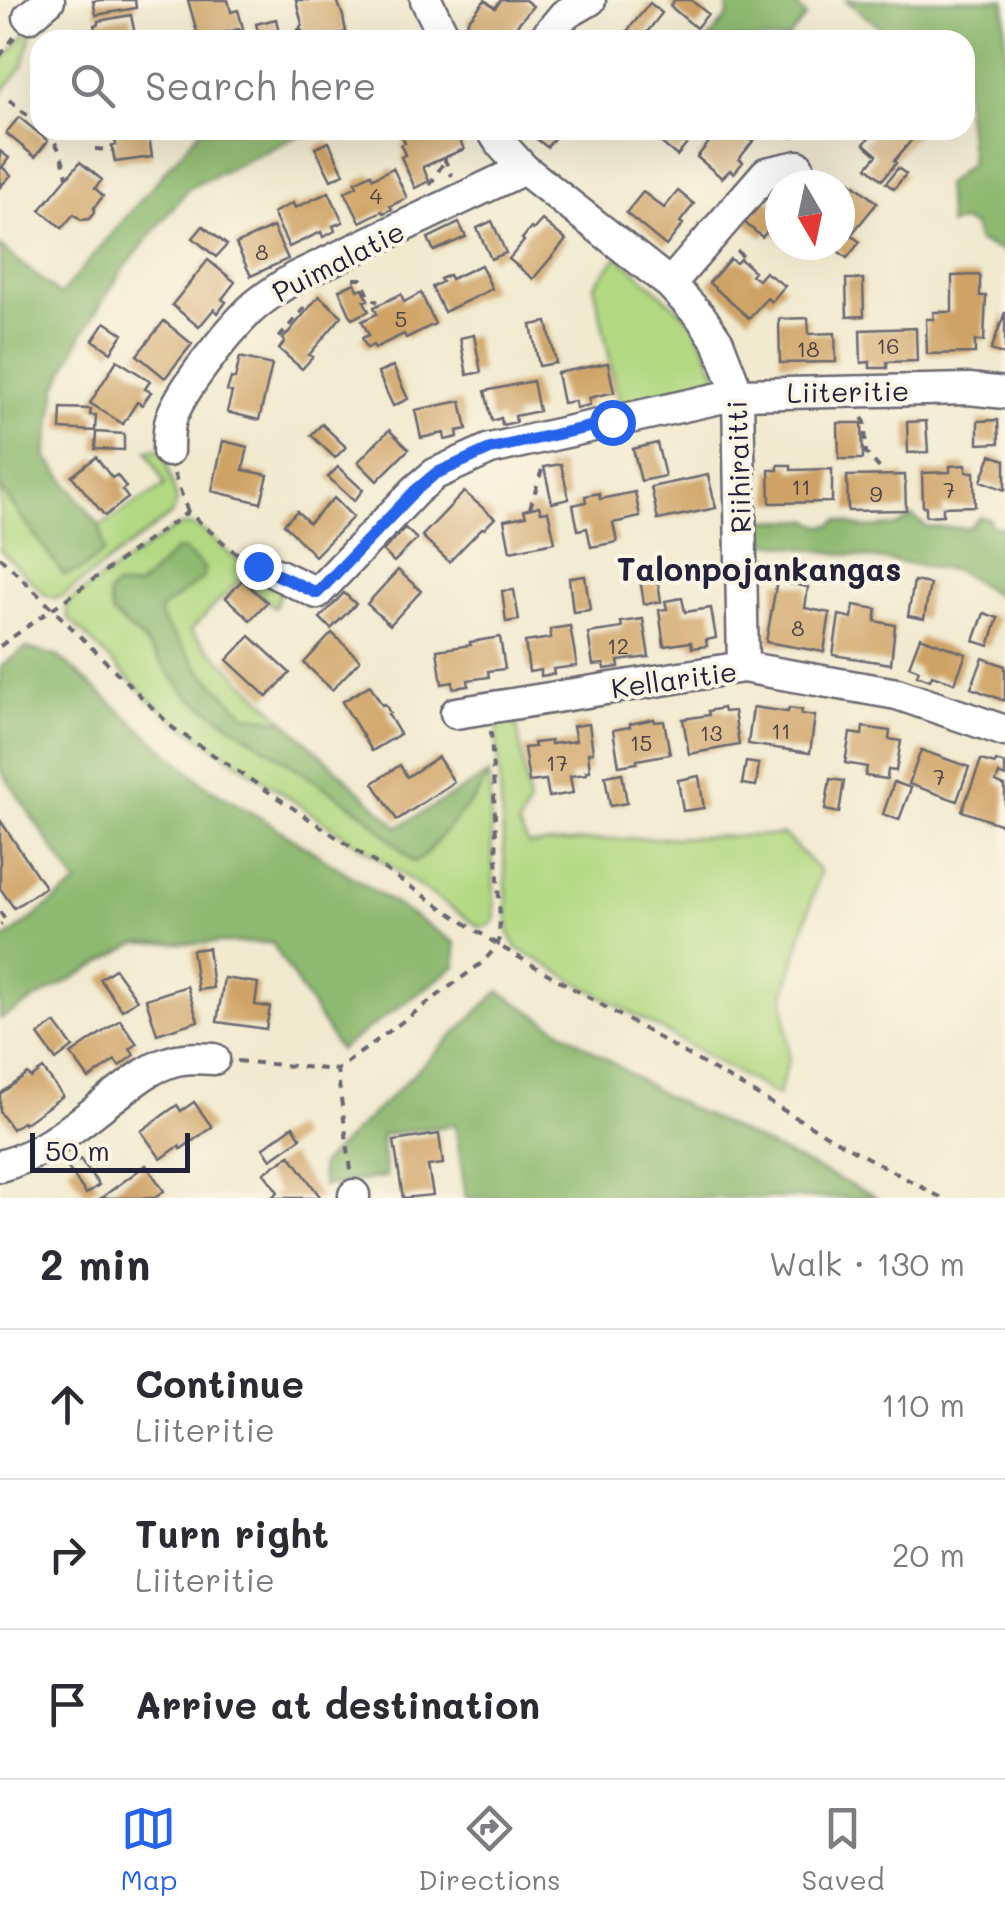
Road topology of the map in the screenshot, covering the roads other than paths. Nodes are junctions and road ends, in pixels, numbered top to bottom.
1 (426, 0) edge
2 (590, 0) edge
3 (441, 30) edge
4 (552, 30) edge
5 (498, 140) edge
6 (795, 152) road end
7 (524, 169) junction
8 (670, 284) junction
9 (1005, 393) edge
10 (738, 394) junction
11 (168, 451) road end
12 (277, 574) road end
13 (742, 667) junction
14 (456, 713) dead end
15 (1005, 731) edge
16 (214, 1058) road end
17 (0, 1166) edge

1 - 3 street
2 - 4 street
5 - 7 street, Riihiraitti
6 - 8 street
7 - 8 street, Riihiraitti
7 - 11 street, Puimalatie
8 - 10 street, Riihiraitti
9 - 10 street, Liiteritie
10 - 12 street, Liiteritie
10 - 13 street, Riihiraitti
13 - 14 street, Kellaritie
13 - 15 street, Kellaritie
16 - 17 street

